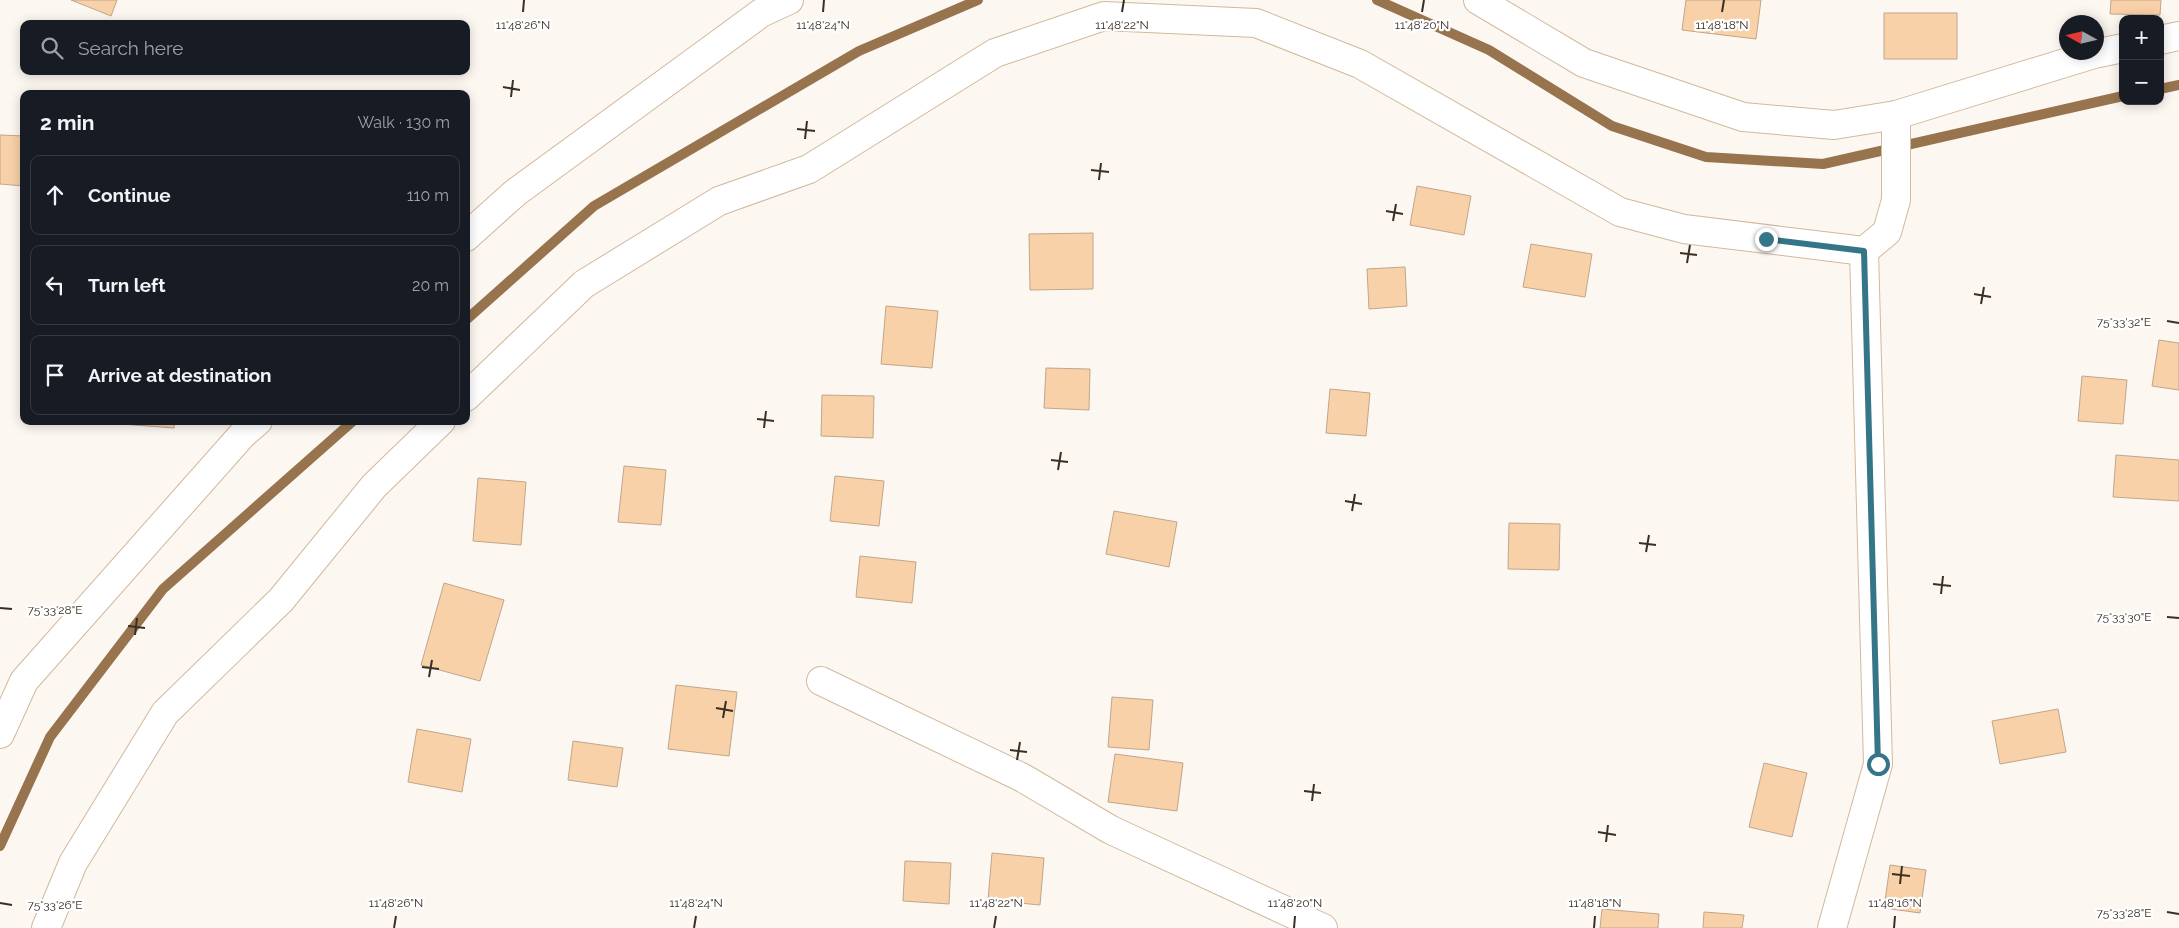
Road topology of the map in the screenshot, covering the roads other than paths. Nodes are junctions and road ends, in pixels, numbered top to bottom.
1 (789, 0) edge
2 (1478, 0) edge
3 (2179, 36) edge
4 (2164, 39) edge
5 (2119, 49) edge
6 (1896, 122) junction
7 (470, 233) edge
8 (1864, 251) junction
9 (470, 393) edge
10 (253, 425) edge
11 (437, 425) edge
12 (821, 681) dead end
13 (0, 734) edge
14 (46, 928) edge
15 (1323, 928) edge
16 (1832, 928) edge

1 - 7 street
2 - 6 street
3 - 4 street
5 - 6 street
6 - 8 street
8 - 9 street
8 - 16 street
10 - 13 street
11 - 14 street
12 - 15 street

